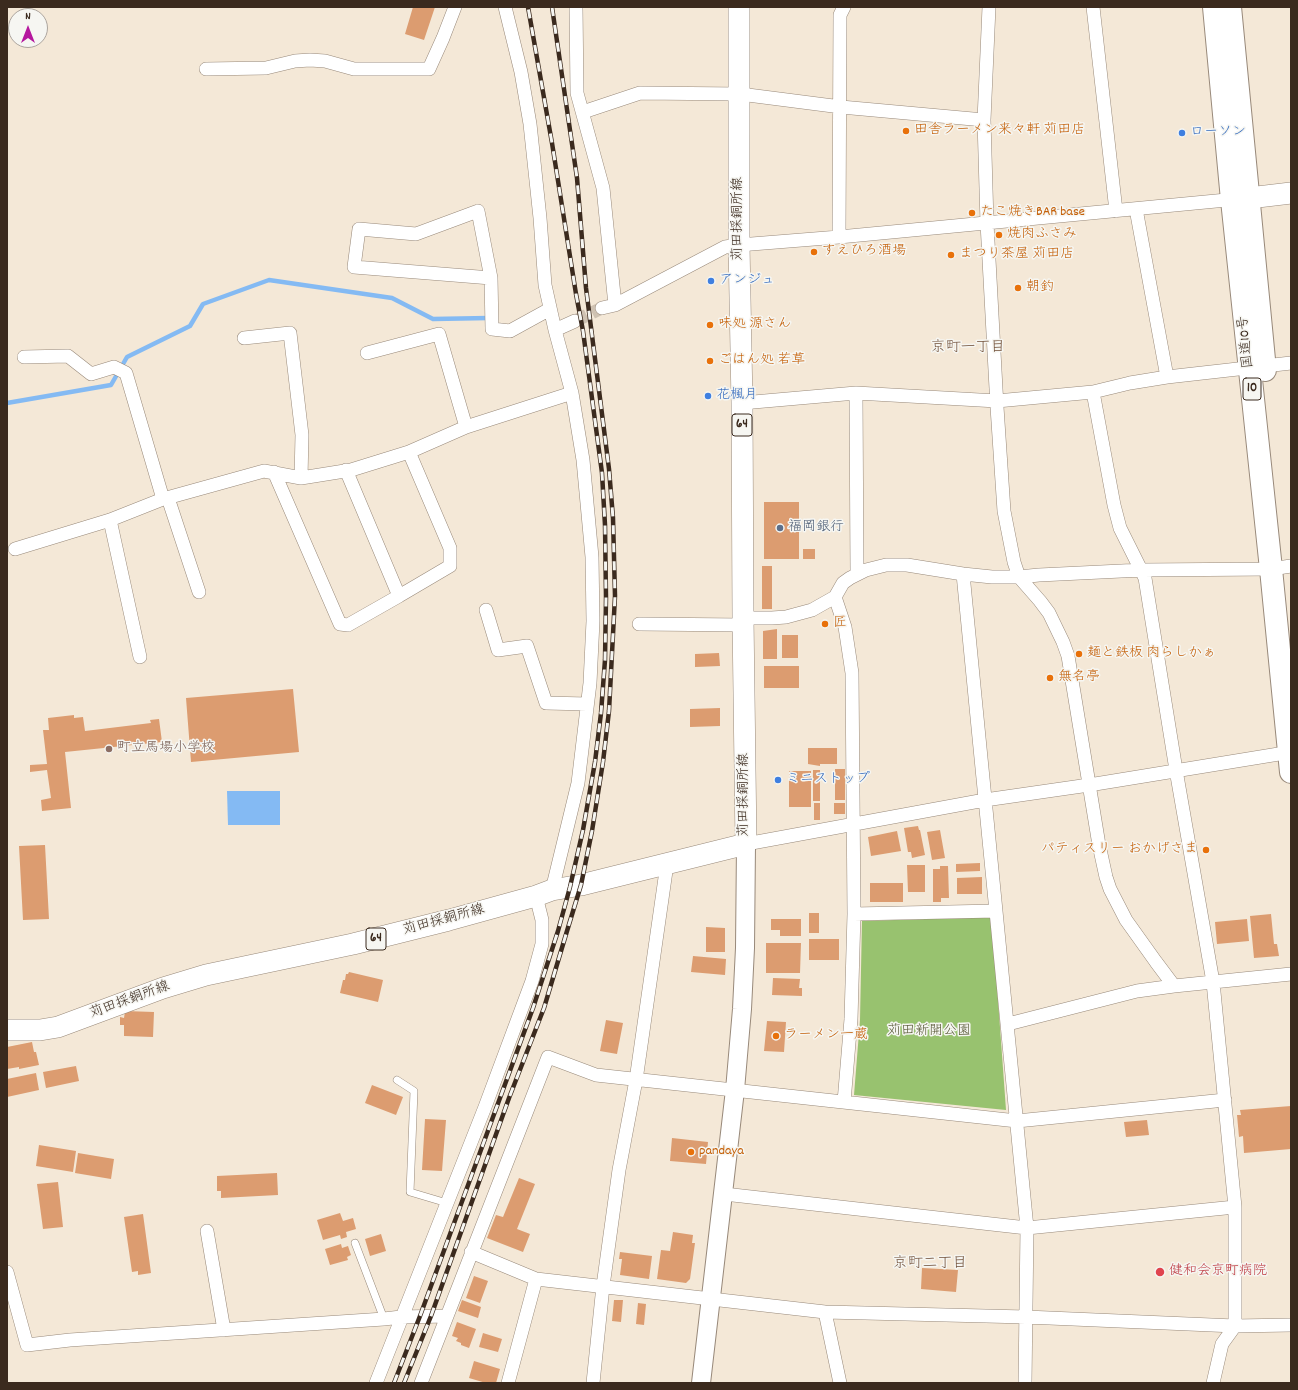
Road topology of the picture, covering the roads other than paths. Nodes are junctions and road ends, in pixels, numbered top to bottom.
1 (455, 7) edge
2 (505, 7) edge
3 (576, 7) edge
4 (739, 7) edge
5 (844, 7) edge
6 (989, 7) edge
7 (1093, 7) edge
8 (1214, 7) edge
9 (1230, 7) edge
10 (206, 69) dead end
11 (740, 94) junction
12 (841, 107) junction
13 (583, 112) junction
14 (984, 120) junction
15 (1291, 193) edge
16 (1241, 199) junction
17 (1136, 209) junction
18 (1116, 211) junction
19 (987, 223) junction
20 (839, 237) junction
21 (739, 245) junction
22 (491, 278) junction
23 (615, 305) junction
24 (602, 308) tunnel mouth
25 (550, 309) junction
26 (575, 321) tunnel mouth
27 (554, 330) junction
28 (244, 338) dead end
29 (367, 353) dead end
30 (24, 357) dead end
31 (1291, 364) edge
32 (1258, 367) junction
33 (1167, 377) junction
34 (1093, 392) junction
35 (572, 393) junction
36 (856, 393) junction
37 (997, 401) junction
38 (742, 403) junction
39 (466, 427) junction
40 (409, 452) junction
41 (346, 470) junction
42 (274, 472) junction
43 (301, 478) junction
44 (165, 498) junction
45 (110, 520) junction
46 (15, 549) dead end
47 (1282, 567) edge
48 (1142, 570) junction
49 (857, 574) junction
50 (963, 574) junction
51 (1019, 577) junction
52 (199, 592) dead end
53 (399, 596) junction
54 (835, 597) junction
55 (486, 610) dead end
56 (743, 621) junction
57 (639, 624) dead end
58 (1291, 648) edge
59 (140, 657) dead end
60 (587, 704) junction
61 (1290, 759) edge
62 (1176, 770) junction
63 (1089, 785) junction
64 (985, 800) junction
65 (853, 824) junction
66 (746, 844) junction
67 (667, 864) junction
68 (544, 893) junction
69 (996, 911) junction
70 (854, 914) junction
71 (1291, 974) edge
72 (1213, 982) junction
73 (1174, 986) junction
74 (1008, 1024) junction
75 (7, 1030) edge
76 (397, 1080) dead end
77 (636, 1080) junction
78 (735, 1090) junction
79 (1225, 1100) junction
80 (844, 1102) junction
81 (1017, 1121) junction
82 (724, 1194) junction
83 (447, 1203) junction
84 (1235, 1207) junction
85 (1027, 1228) junction
86 (207, 1231) dead end
87 (355, 1243) dead end
88 (471, 1252) junction
89 (7, 1272) edge
90 (536, 1279) junction
91 (603, 1286) junction
92 (712, 1299) junction
93 (825, 1312) junction
94 (446, 1316) junction
95 (402, 1317) junction
96 (1026, 1317) junction
97 (384, 1319) junction
98 (1235, 1326) junction
99 (1291, 1326) edge
100 (224, 1330) junction
101 (376, 1383) edge
102 (421, 1383) edge
103 (508, 1383) edge
104 (593, 1383) edge
105 (701, 1383) edge
106 (840, 1383) edge
107 (1025, 1383) edge
108 (1213, 1383) edge

1 - 10 street
2 - 25 street
3 - 13 street
4 - 11 main road, 苅田採銅所線 / 64
5 - 12 street
6 - 14 street
7 - 18 street
8 - 16 highway, 国道10号 / 10
9 - 16 highway, 国道10号 / 10
11 - 12 street
11 - 13 street
11 - 21 main road, 苅田採銅所線 / 64
12 - 14 street
12 - 20 street
13 - 23 street
14 - 19 street
15 - 16 main road
16 - 17 street
16 - 32 highway, 国道10号 / 10
17 - 18 street
17 - 33 street
18 - 19 street
19 - 20 street
19 - 37 street
20 - 21 street
21 - 23 street
21 - 38 main road, 苅田採銅所線 / 64
22 - 22 street
22 - 25 street
23 - 24 street
25 - 27 street
26 - 27 street
27 - 35 street
28 - 43 street
29 - 39 street
30 - 44 street
31 - 32 street
32 - 33 street
32 - 47 highway, 国道10号 / 10
33 - 34 street
34 - 37 street
34 - 48 street
35 - 39 street
35 - 60 street
36 - 37 street
36 - 38 street
36 - 49 street
37 - 51 street
38 - 56 main road, 苅田採銅所線 / 64
39 - 40 street
40 - 41 street
40 - 53 street
41 - 43 street
41 - 53 street
42 - 43 street
42 - 44 street
42 - 53 street
44 - 45 street
44 - 52 street
45 - 46 street
45 - 59 street
47 - 48 street
47 - 58 highway, 国道10号 / 10
47 - 61 highway, 国道10号 / 10
48 - 51 street
48 - 62 street
49 - 50 street
49 - 54 street
50 - 51 street
50 - 64 street
51 - 63 street
54 - 56 street
54 - 65 street
55 - 60 street
56 - 57 street
56 - 66 main road, 苅田採銅所線 / 64
60 - 68 street
61 - 62 street
62 - 63 street
62 - 72 street
63 - 64 street
63 - 73 street
64 - 65 street
64 - 69 street
65 - 66 street
65 - 70 street
66 - 67 main road, 苅田採銅所線 / 64
66 - 78 street
67 - 68 main road, 苅田採銅所線 / 64
67 - 77 street
68 - 75 main road, 苅田採銅所線 / 64
68 - 83 street
69 - 70 street
69 - 74 street
70 - 80 street
71 - 72 street
72 - 73 street
72 - 79 street
73 - 74 street
74 - 81 street
76 - 83 lane
77 - 78 street
77 - 88 street
77 - 91 street
78 - 80 street
78 - 82 street
79 - 81 street
79 - 84 street
80 - 81 street
81 - 85 street
82 - 85 street
82 - 92 street
83 - 95 street
84 - 85 street
84 - 98 street
85 - 96 street
86 - 100 street
87 - 97 lane
88 - 90 street
88 - 94 street
89 - 100 street
90 - 91 street
90 - 103 street
91 - 92 street
91 - 104 street
92 - 93 street
92 - 105 street
93 - 96 street
93 - 106 street
94 - 95 street
94 - 102 street
95 - 97 street
95 - 101 street
96 - 98 street
96 - 107 street
97 - 100 street
98 - 99 street
98 - 108 street

